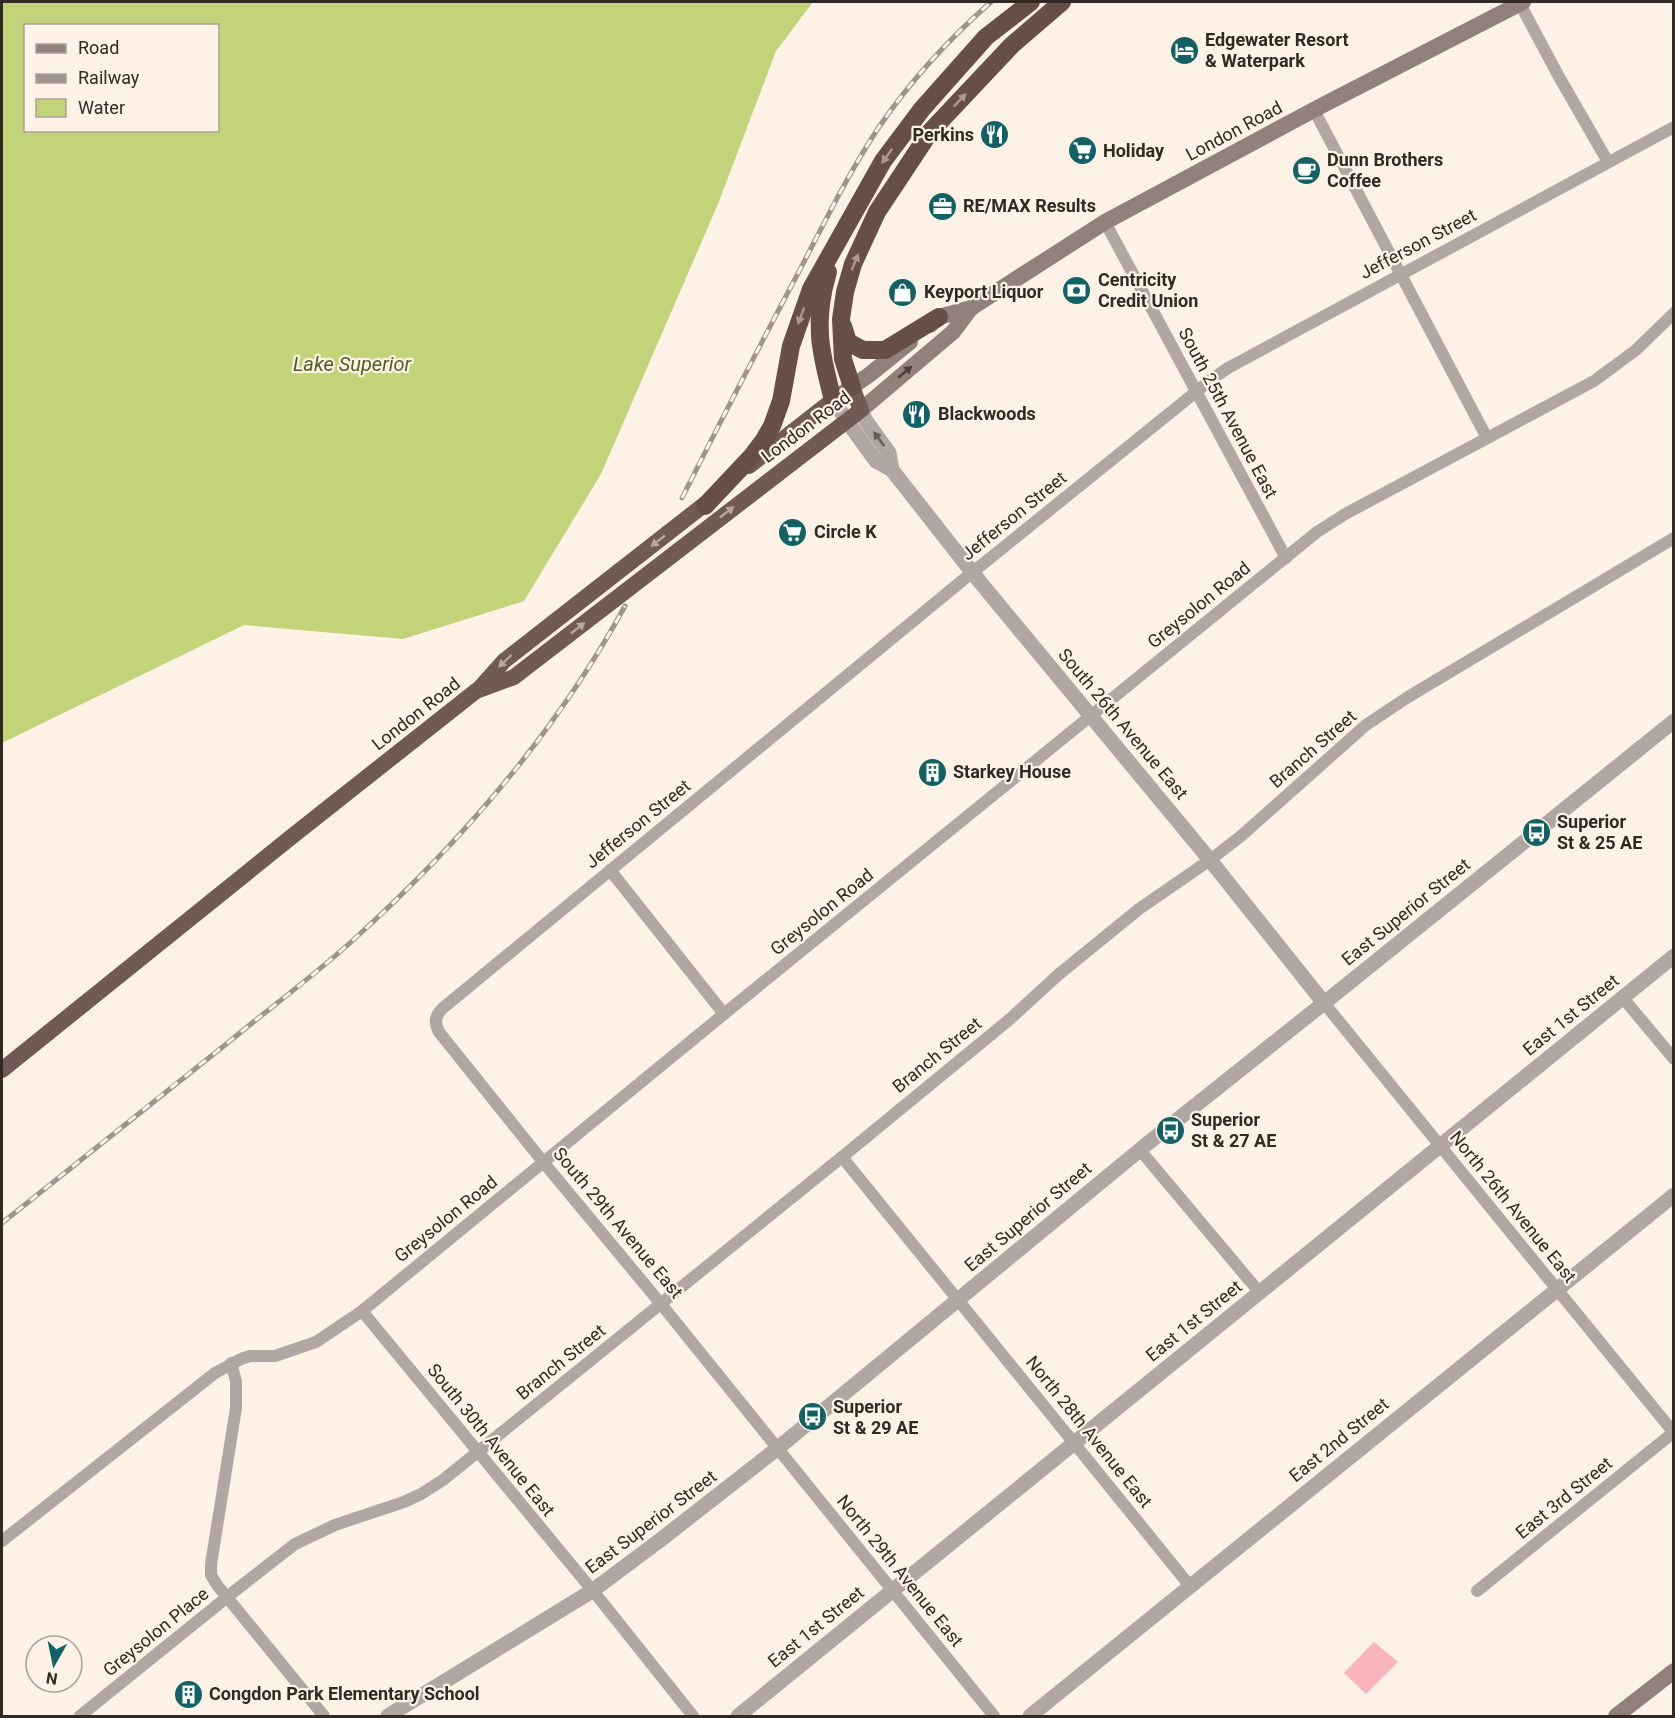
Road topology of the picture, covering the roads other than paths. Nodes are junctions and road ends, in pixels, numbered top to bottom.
1 (1031, 2) edge
2 (1062, 2) edge
3 (1520, 2) edge
4 (1314, 110) junction
5 (1674, 127) edge
6 (1608, 162) junction
7 (1105, 222) junction
8 (836, 245) junction
9 (1401, 274) junction
10 (971, 308) junction
11 (1674, 313) edge
12 (939, 317) junction
13 (841, 318) junction
14 (852, 387) junction
15 (1197, 392) junction
16 (833, 400) junction
17 (861, 410) junction
18 (847, 421) junction
19 (1487, 438) junction
20 (892, 470) junction
21 (705, 506) junction
22 (1674, 538) edge
23 (1286, 558) junction
24 (972, 573) junction
25 (476, 692) junction
26 (1091, 716) junction
27 (1674, 721) edge
28 (1210, 860) junction
29 (610, 870) junction
30 (1674, 956) edge
31 (1623, 998) junction
32 (1324, 1003) junction
33 (724, 1014) junction
34 (436, 1018) joint
35 (1674, 1059) edge
36 (2, 1070) edge
37 (1440, 1146) junction
38 (1140, 1150) junction
39 (842, 1157) junction
40 (544, 1163) junction
41 (1674, 1195) edge
42 (1557, 1289) junction
43 (1260, 1293) junction
44 (959, 1300) junction
45 (661, 1304) junction
46 (362, 1311) junction
47 (231, 1363) junction
48 (1673, 1433) edge
49 (1074, 1443) junction
50 (778, 1448) junction
51 (478, 1453) junction
52 (2, 1541) edge
53 (1190, 1586) junction
54 (892, 1590) junction
55 (592, 1591) junction
56 (1477, 1591) dead end
57 (226, 1598) junction
58 (1674, 1671) edge
59 (80, 1716) edge
60 (324, 1716) edge
61 (388, 1716) edge
62 (693, 1716) edge
63 (738, 1716) edge
64 (993, 1716) edge
65 (1030, 1716) edge
66 (1616, 1716) edge

1 -> 8 highway
13 -> 2 highway
3 - 4 main road, London Road
3 - 6 street
4 - 7 main road, London Road
4 - 9 street
5 - 6 street, Jefferson Street
6 - 9 street, Jefferson Street
7 - 10 main road, London Road
7 - 15 street, South 25th Avenue East
8 - 16 highway
8 -> 21 highway
9 - 15 street, Jefferson Street
9 - 19 street
10 - 12 main road, London Road
17 -> 10 main road, London Road
11 - 19 street, Greysolon Road
12 - 13 highway
12 - 14 main road, London Road
13 - 14 highway
14 - 16 main road, London Road
14 - 17 highway
15 - 23 street, South 25th Avenue East
15 - 24 street, Jefferson Street
16 - 18 street, South 26th Avenue East
16 - 21 highway, London Road
17 - 18 highway, London Road
20 -> 17 street, South 26th Avenue East
18 - 20 street, South 26th Avenue East
25 -> 18 highway, London Road
19 - 23 street, Greysolon Road
20 - 24 street, South 26th Avenue East
21 -> 25 highway, London Road
22 - 28 street, Branch Street
23 - 26 street, Greysolon Road
24 - 26 street, South 26th Avenue East
24 - 29 street, Jefferson Street
25 - 36 highway, London Road
26 - 28 street, South 26th Avenue East
26 - 33 street, Greysolon Road
27 - 32 street, East Superior Street
28 - 32 street, South 26th Avenue East
28 - 39 street, Branch Street
29 - 33 street
29 - 34 street, Jefferson Street
30 - 31 street, East 1st Street
31 - 35 street
31 - 37 street, East 1st Street
32 - 37 street, North 26th Avenue East
32 - 38 street, East Superior Street
33 - 40 street, Greysolon Road
34 - 40 street, South 29th Avenue East
37 - 42 street, North 26th Avenue East
37 - 43 street, East 1st Street
38 - 43 street
38 - 44 street, East Superior Street
39 - 44 street, North 28th Avenue East
39 - 45 street, Branch Street
40 - 45 street, South 29th Avenue East
40 - 46 street, Greysolon Road
41 - 42 street, East 2nd Street
42 - 48 street, North 26th Avenue East
42 - 53 street, East 2nd Street
43 - 49 street, East 1st Street
44 - 49 street, North 28th Avenue East
44 - 50 street, East Superior Street
45 - 50 street, South 29th Avenue East
45 - 51 street, Branch Street
46 - 47 street, Greysolon Road
46 - 51 street, South 30th Avenue East
47 - 52 street, Greysolon Road
47 - 57 street
48 - 56 street, East 3rd Street
49 - 53 street, North 28th Avenue East
49 - 54 street, East 1st Street
50 - 54 street, North 29th Avenue East
50 - 55 street, East Superior Street
51 - 55 street, South 30th Avenue East
51 - 57 street, Branch Street
53 - 65 street, East 2nd Street
54 - 63 street, East 1st Street
54 - 64 street, North 29th Avenue East
55 - 61 street, East Superior Street
55 - 62 street, South 30th Avenue East
57 - 59 street, Greysolon Place
57 - 60 street
58 - 66 main road

